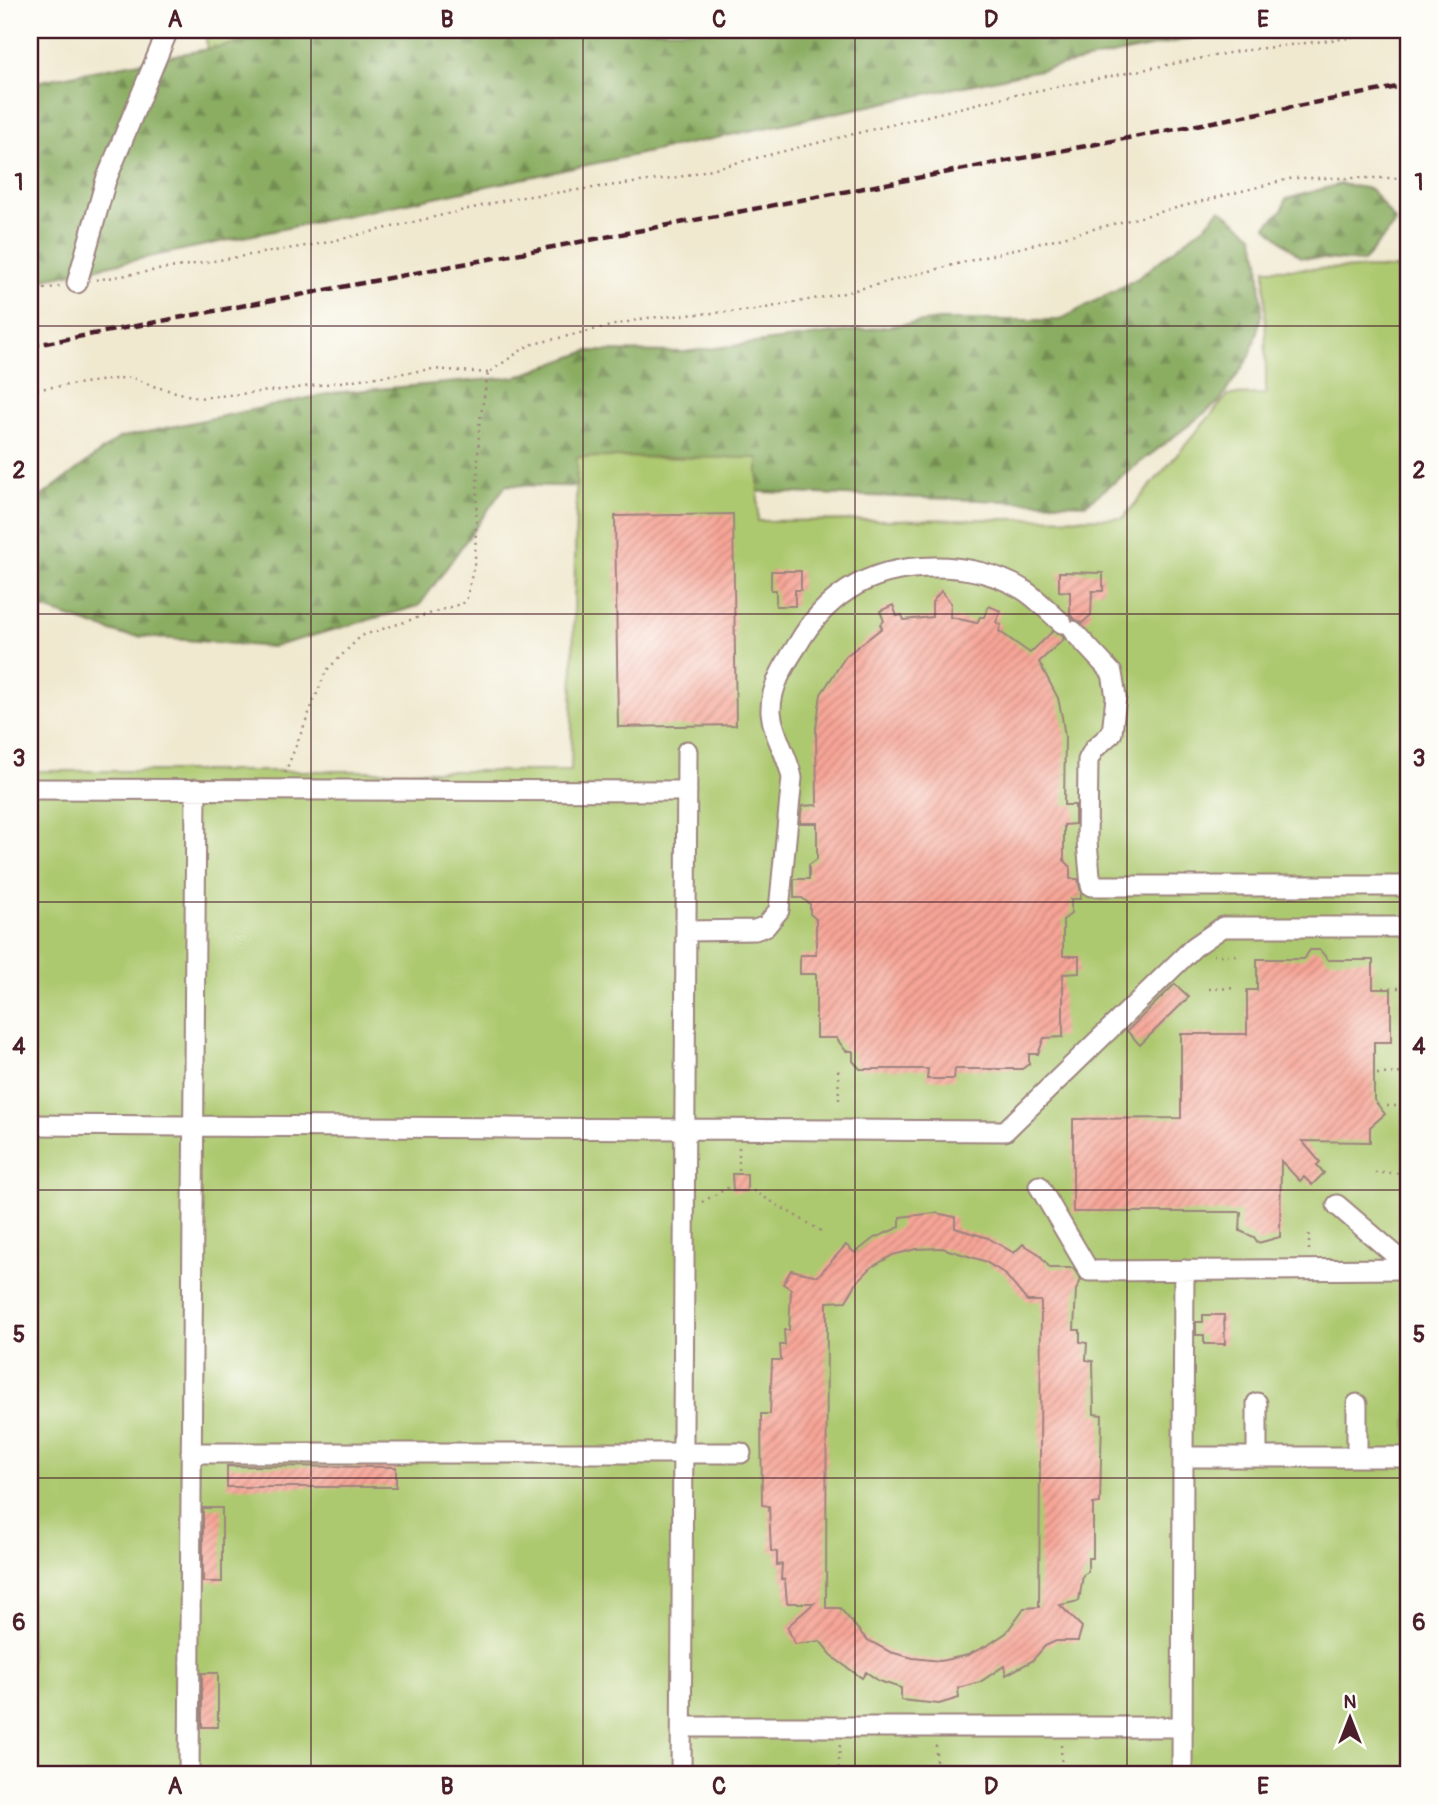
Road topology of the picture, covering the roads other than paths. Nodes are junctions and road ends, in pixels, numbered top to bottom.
1 (168, 30) edge
2 (76, 284) road end
3 (687, 751) dead end
4 (30, 789) edge
5 (196, 789) junction
6 (687, 790) junction
7 (1408, 886) edge
8 (1408, 927) edge
9 (686, 931) junction
10 (30, 1125) edge
11 (194, 1126) junction
12 (685, 1130) junction
13 (1039, 1186) dead end
14 (1337, 1205) dead end
15 (1408, 1268) edge
16 (1184, 1270) junction
17 (1257, 1403) dead end
18 (1357, 1404) dead end
19 (191, 1453) junction
20 (683, 1453) junction
21 (741, 1453) dead end
22 (1183, 1457) junction
23 (1257, 1457) junction
24 (1357, 1457) junction
25 (1408, 1457) edge
26 (681, 1727) junction
27 (1182, 1727) junction
28 (189, 1775) edge
29 (681, 1775) edge
30 (1182, 1775) edge

1 - 2 street
3 - 6 street
4 - 5 street
5 - 6 street
5 - 11 street
6 - 9 street
7 - 9 street
8 - 12 street
9 - 12 street
10 - 11 street
11 - 12 street
11 - 19 street
12 - 20 street
13 - 16 street
14 - 15 street
15 - 16 street
16 - 22 street
17 - 23 street
18 - 24 street
19 - 20 street
19 - 28 street
20 - 21 street
20 - 26 street
22 - 23 street
22 - 27 street
23 - 24 street
24 - 25 street
26 - 27 street
26 - 29 street
27 - 30 street

